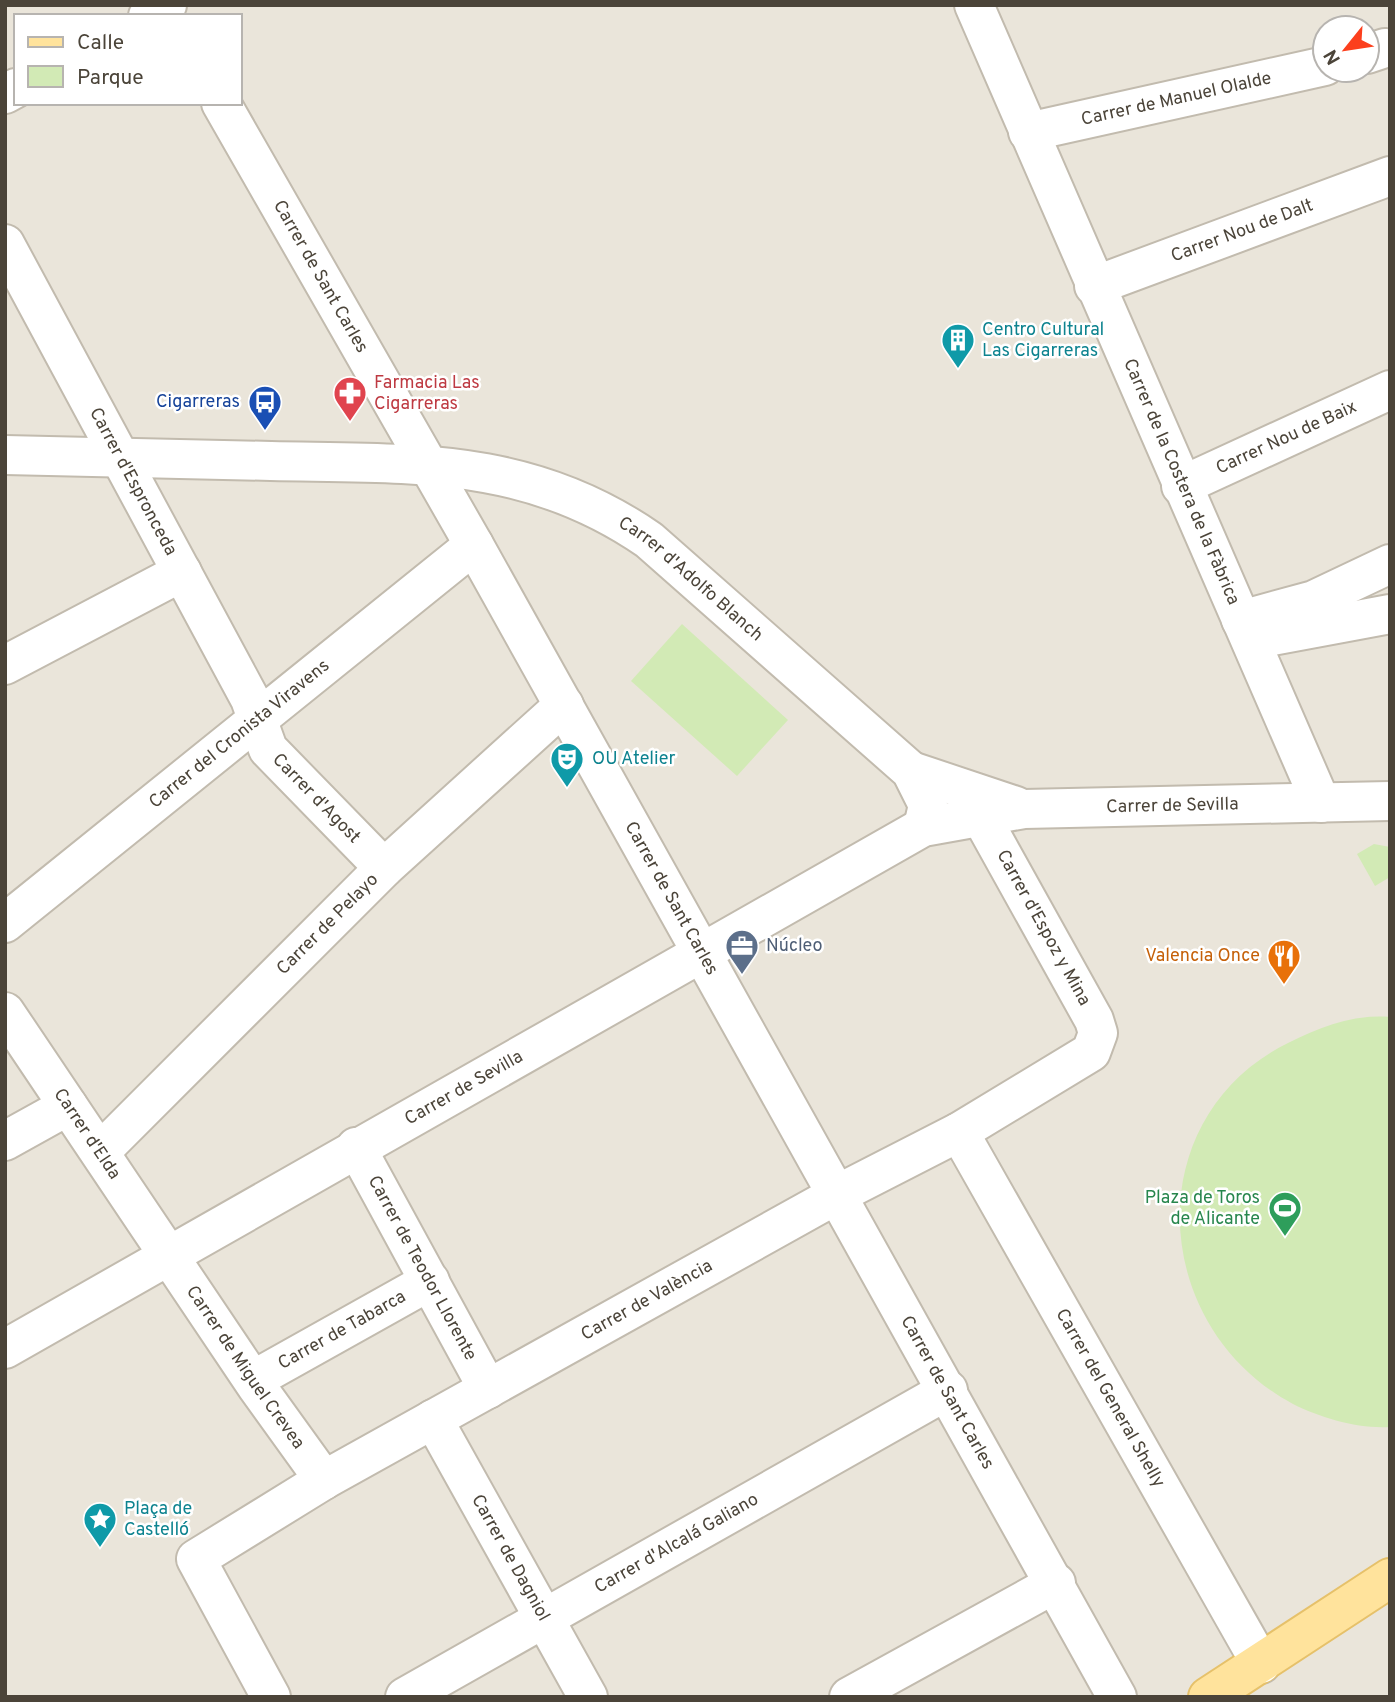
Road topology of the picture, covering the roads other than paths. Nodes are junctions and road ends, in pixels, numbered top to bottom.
1 (974, 5) edge
2 (1311, 69) edge
3 (222, 105) edge
4 (1028, 132) junction
5 (1390, 176) edge
6 (5, 244) edge
7 (1094, 286) junction
8 (1390, 390) edge
9 (5, 455) edge
10 (122, 458) junction
11 (427, 464) junction
12 (1181, 486) junction
13 (474, 545) junction
14 (1390, 565) edge
15 (182, 572) junction
16 (1390, 614) edge
17 (1244, 631) junction
18 (5, 665) edge
19 (564, 705) junction
20 (258, 721) junction
21 (911, 771) junction
22 (1390, 801) edge
23 (1321, 803) junction
24 (1024, 809) junction
25 (980, 815) junction
26 (923, 827) junction
27 (384, 869) junction
28 (5, 923) edge
29 (702, 952) junction
30 (5, 1012) edge
31 (1096, 1043) joint
32 (68, 1106) junction
33 (959, 1132) junction
34 (5, 1141) edge
35 (356, 1147) junction
36 (100, 1152) junction
37 (838, 1195) junction
38 (169, 1255) junction
39 (430, 1281) junction
40 (5, 1349) edge
41 (253, 1380) junction
42 (488, 1389) junction
43 (948, 1391) junction
44 (433, 1419) junction
45 (324, 1479) junction
46 (1390, 1577) edge
47 (1056, 1583) junction
48 (544, 1616) junction
49 (1261, 1664) junction
50 (271, 1697) edge
51 (405, 1697) edge
52 (589, 1697) edge
53 (849, 1697) edge
54 (1117, 1697) edge
55 (1208, 1697) edge

1 - 4 street, Carrer de la Costera de la Fàbrica
2 - 4 street, Carrer de Manuel Olalde
3 - 11 street, Carrer de Sant Carles
4 - 7 street, Carrer de la Costera de la Fàbrica
5 - 7 street, Carrer Nou de Dalt
6 - 10 street, Carrer d'Espronceda
7 - 12 street, Carrer de la Costera de la Fàbrica
8 - 12 street, Carrer Nou de Baix
9 - 10 street, Carrer d'Adolfo Blanch
10 - 11 street, Carrer d'Adolfo Blanch
10 - 15 street, Carrer d'Espronceda
11 - 13 street, Carrer de Sant Carles
11 - 21 street, Carrer d'Adolfo Blanch
12 - 17 street, Carrer de la Costera de la Fàbrica
13 - 19 street, Carrer de Sant Carles
13 - 20 street, Carrer del Cronista Viravens
14 - 17 street
15 - 18 street
15 - 20 street, Carrer d'Espronceda
16 - 17 street
17 - 23 street, Carrer de la Costera de la Fàbrica
19 - 27 street, Carrer de Pelayo
19 - 29 street, Carrer de Sant Carles
20 - 27 street, Carrer d'Agost
20 - 28 street, Carrer del Cronista Viravens
21 - 24 street, Carrer de Sevilla
21 - 26 street
22 - 23 street, Carrer de Sevilla
23 - 24 street, Carrer de Sevilla
24 - 25 street, Carrer de Sevilla
25 - 26 street, Carrer de Sevilla
25 - 31 street, Carrer d'Espoz y Mina
26 - 29 street, Carrer de Sevilla
27 - 36 street, Carrer de Pelayo
29 - 35 street, Carrer de Sevilla
29 - 37 street, Carrer de Sant Carles
30 - 32 street, Carrer d'Elda
31 - 33 street, Carrer de València
32 - 34 street
32 - 36 street, Carrer d'Elda
33 - 37 street, Carrer de València
33 - 49 street, Carrer del General Shelly
35 - 38 street, Carrer de Sevilla
35 - 39 street, Carrer de Teodor Llorente
36 - 38 street, Carrer d'Elda
37 - 42 street, Carrer de València
37 - 43 street, Carrer de Sant Carles
38 - 40 street, Carrer de Sevilla
38 - 41 street, Carrer de Miguel Crevea
39 - 41 street, Carrer de Tabarca
39 - 42 street, Carrer de Teodor Llorente
41 - 45 street, Carrer de Miguel Crevea
42 - 44 street, Carrer de València
43 - 47 street, Carrer de Sant Carles
43 - 48 street, Carrer d'Alcalá Galiano
44 - 45 street, Carrer de València
44 - 48 street, Carrer de Dagniol
45 - 50 street, Carrer de València
46 - 49 main road
47 - 53 street
47 - 54 street, Carrer de Sant Carles
48 - 51 street, Carrer d'Alcalá Galiano
48 - 52 street, Carrer de Dagniol
49 - 55 main road

